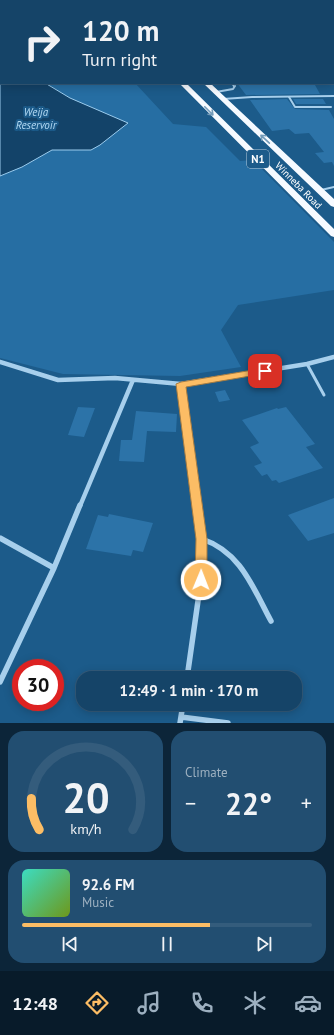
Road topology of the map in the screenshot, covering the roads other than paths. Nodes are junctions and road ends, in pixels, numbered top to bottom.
1 (183, 84) edge
2 (207, 84) edge
3 (233, 84) edge
4 (216, 92) junction
5 (334, 96) edge
6 (289, 97) junction
7 (223, 99) junction
8 (331, 107) dead end
9 (334, 188) edge
10 (319, 190) junction
11 (334, 204) edge
12 (334, 234) edge
13 (334, 357) edge
14 (0, 362) edge
15 (307, 364) junction
16 (133, 380) junction
17 (181, 384) junction
18 (324, 396) dead end
19 (0, 538) edge
20 (202, 539) junction
21 (54, 568) junction
22 (270, 621) dead end
23 (188, 671) edge
24 (0, 682) edge
25 (181, 720) edge
26 (228, 723) edge

1 -> 12 highway, Winneba Road / N1
2 - 4 highway, Winneba Road / N1
3 - 4 lane
4 - 7 highway, Winneba Road / N1
5 - 6 street
6 - 7 street
6 - 8 lane
10 -> 7 highway, Winneba Road / N1
9 - 10 lane
10 - 11 highway, Winneba Road / N1
13 - 15 street
14 - 16 street
15 - 17 street
15 - 18 lane
16 - 17 street
16 - 21 street
17 - 20 street
19 - 21 street
20 - 22 street
20 - 23 street
21 - 24 street
25 - 26 street

